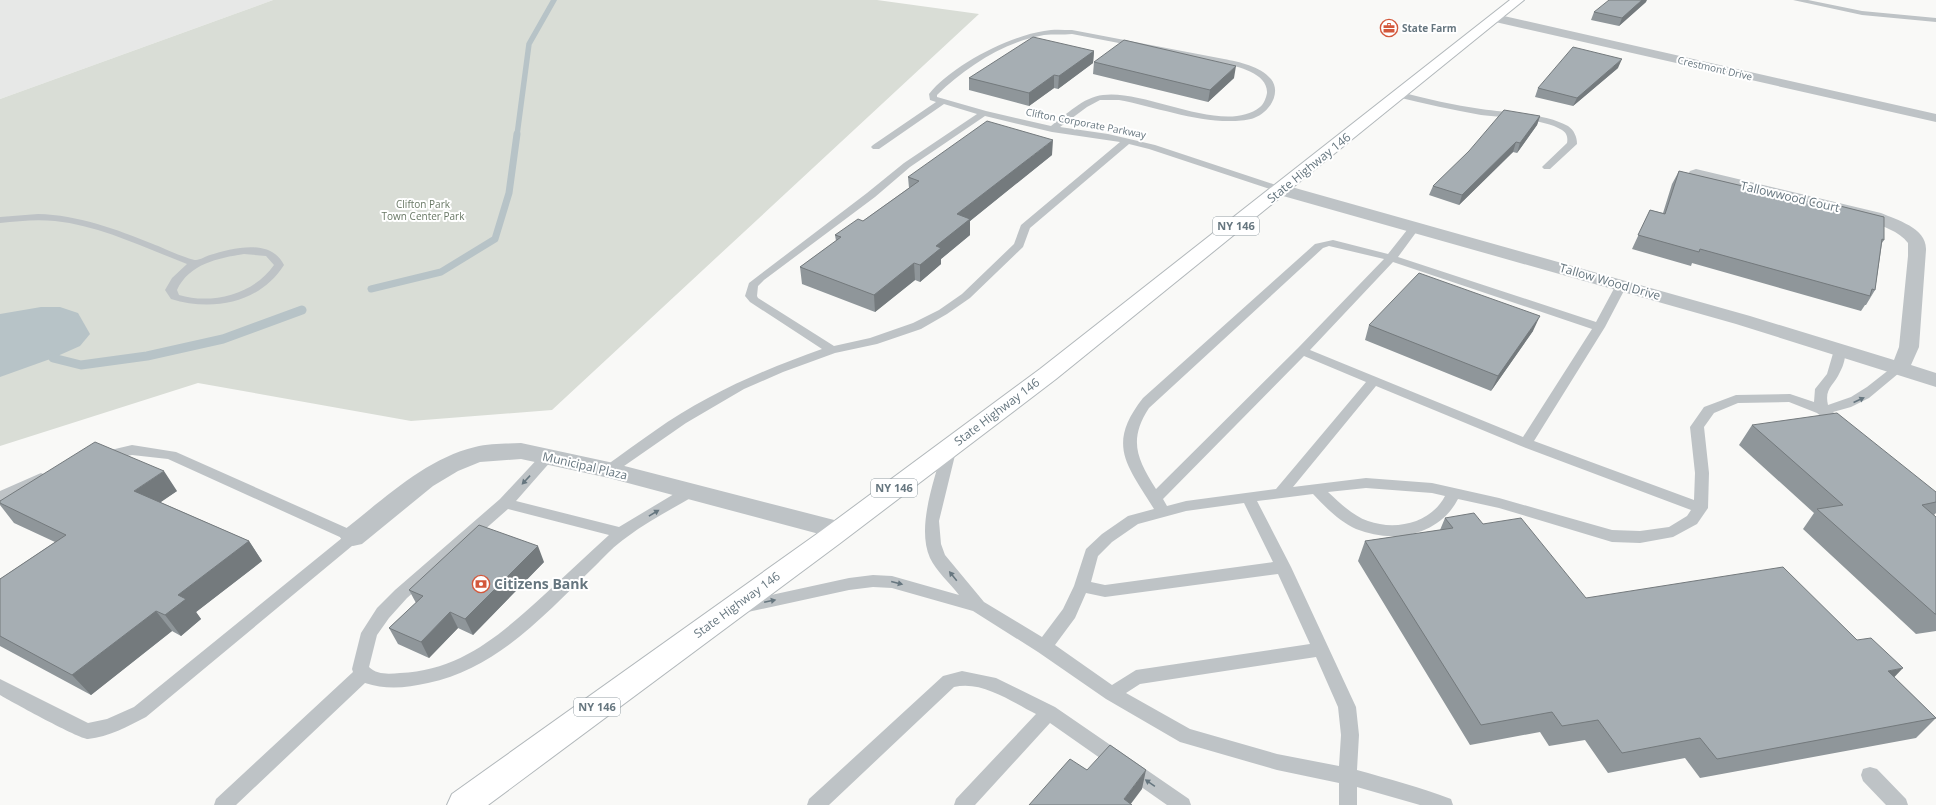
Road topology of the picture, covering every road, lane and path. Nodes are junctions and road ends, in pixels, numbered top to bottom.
1 (1518, 0) edge
2 (1797, 0) edge
3 (1494, 18) junction
4 (1936, 20) edge
5 (1400, 95) junction
6 (942, 102) junction
7 (984, 113) junction
8 (1936, 118) edge
9 (1052, 129) junction
10 (1127, 141) junction
11 (876, 146) dead end
12 (1547, 167) dead end
13 (1696, 174) edge
14 (1282, 190) junction
15 (0, 220) edge
16 (1415, 226) junction
17 (1391, 258) junction
18 (197, 264) junction
19 (1622, 285) junction
20 (1599, 327) junction
21 (832, 350) junction
22 (1840, 350) junction
23 (1302, 351) junction
24 (1899, 368) junction
25 (1374, 380) junction
26 (1936, 380) edge
27 (1822, 410) junction
28 (1852, 434) edge
29 (1526, 444) junction
30 (950, 447) junction
31 (547, 457) junction
32 (89, 459) edge
33 (609, 470) junction
34 (54, 472) edge
35 (1316, 489) junction
36 (689, 492) junction
37 (1280, 493) junction
38 (1454, 493) junction
39 (0, 497) edge
40 (1248, 497) junction
41 (1155, 498) junction
42 (505, 503) junction
43 (1701, 508) junction
44 (1163, 512) junction
45 (838, 530) junction
46 (621, 533) junction
47 (353, 537) junction
48 (1283, 568) junction
49 (1082, 586) junction
50 (978, 606) junction
51 (732, 609) junction
52 (1044, 647) junction
53 (1320, 648) junction
54 (363, 674) junction
55 (0, 686) edge
56 (1112, 694) junction
57 (1049, 712) junction
58 (1870, 775) dead end
59 (1348, 776) junction
60 (223, 805) edge
61 (462, 805) edge
62 (816, 805) edge
63 (963, 805) edge
64 (1182, 805) edge
65 (1348, 805) edge
66 (1444, 805) edge
67 (1898, 805) edge

1 - 3 main road, State Highway 146 / NY 146
2 - 4 lane
3 - 5 main road, State Highway 146 / NY 146
3 - 8 street, Crestmont Drive
5 - 12 lane
5 - 14 main road, State Highway 146 / NY 146
6 - 7 lane, Clifton Corporate Parkway
6 - 9 lane, Clifton Corporate Parkway
6 - 11 lane
7 - 9 lane, Clifton Corporate Parkway
7 - 21 lane
9 - 10 lane, Clifton Corporate Parkway
10 - 14 lane, Clifton Corporate Parkway
10 - 21 lane
13 - 24 street, Tallowwood Court
14 - 16 street, Tallow Wood Drive
14 - 30 main road, State Highway 146 / NY 146
15 - 18 lane
16 - 17 lane
16 - 19 street, Tallow Wood Drive
17 - 20 lane
17 - 23 lane
17 - 41 lane
18 - 18 lane
19 - 20 lane
19 - 22 street, Tallow Wood Drive
20 - 29 lane
21 - 33 lane
22 - 24 street, Tallow Wood Drive
22 - 27 lane
23 - 25 lane
23 - 41 lane
24 - 26 street, Tallow Wood Drive
27 -> 24 lane
25 - 29 lane
25 - 37 lane
27 - 28 lane
27 - 43 lane
29 - 43 lane
30 - 45 main road, State Highway 146 / NY 146
50 -> 30 lane
31 - 33 street, Municipal Plaza
31 -> 42 lane
31 - 47 street, Municipal Plaza
32 - 47 lane
33 - 36 street, Municipal Plaza
34 - 39 lane
35 - 37 lane
35 - 38 lane
35 - 38 lane
36 - 45 street, Municipal Plaza
46 -> 36 lane
37 - 40 lane
38 - 43 lane
40 - 44 lane
40 - 48 lane
41 - 44 lane
42 - 46 lane
42 - 54 lane
44 - 49 lane
45 - 51 main road, State Highway 146 / NY 146
46 - 54 lane
47 - 55 lane
48 - 49 lane
48 - 53 lane
49 - 52 lane
51 -> 50 lane
50 - 52 lane
51 - 61 main road, State Highway 146 / NY 146
52 - 56 lane
53 - 56 lane
53 - 59 lane
54 - 60 lane
56 - 59 lane
57 - 62 lane
57 - 63 lane
64 -> 57 lane
58 - 67 lane
59 - 65 lane
59 - 66 lane

